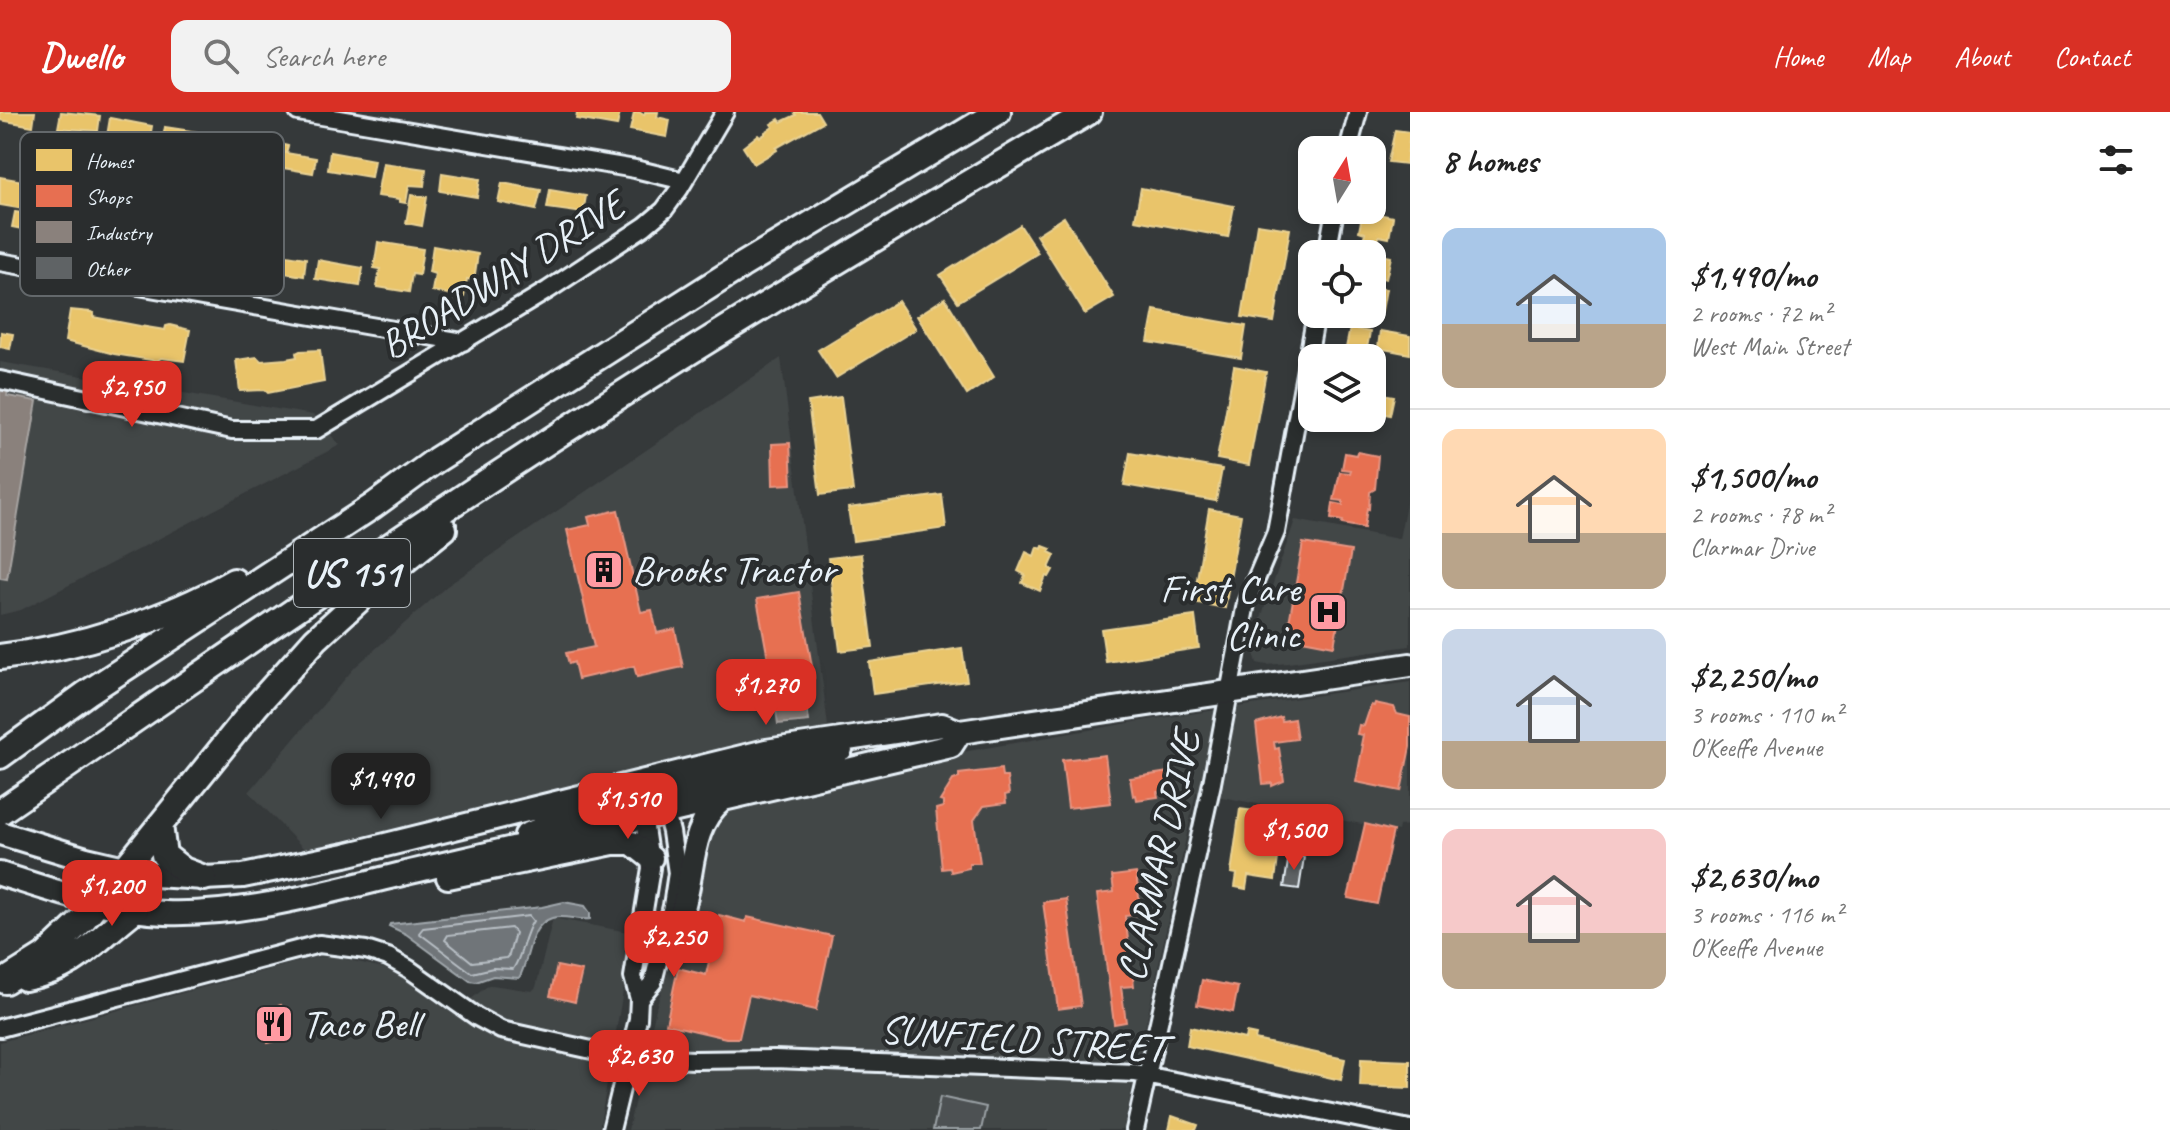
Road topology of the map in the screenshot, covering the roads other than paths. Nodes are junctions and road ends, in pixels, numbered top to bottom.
1 (298, 112) edge
2 (725, 112) edge
3 (998, 112) edge
4 (1089, 112) edge
5 (1358, 112) edge
6 (1352, 136) edge
7 (684, 181) junction
8 (0, 262) edge
9 (20, 265) edge
10 (197, 296) edge
11 (1313, 328) edge
12 (463, 342) junction
13 (682, 357) junction
14 (0, 380) edge
15 (373, 506) junction
16 (0, 657) edge
17 (1410, 665) edge
18 (1230, 691) junction
19 (960, 732) junction
20 (0, 756) edge
21 (651, 797) junction
22 (722, 800) junction
23 (0, 812) edge
24 (160, 825) junction
25 (0, 833) edge
26 (651, 863) junction
27 (124, 869) junction
28 (0, 874) edge
29 (204, 878) junction
30 (321, 892) junction
31 (96, 902) junction
32 (136, 909) junction
33 (665, 937) junction
34 (3, 982) edge
35 (639, 999) junction
36 (0, 1028) edge
37 (628, 1058) junction
38 (1146, 1076) junction
39 (1386, 1127) edge
40 (1410, 1129) edge
41 (611, 1130) edge
42 (1135, 1130) edge

1 - 7 street
2 - 7 street, BROADWAY DRIVE
3 - 15 highway, US 151
4 - 13 highway, US 151
5 - 6 street
7 - 12 street, BROADWAY DRIVE
8 - 9 street
10 - 12 street
11 - 18 street, CLARMAR DRIVE
12 - 14 street, BROADWAY DRIVE
13 - 23 highway, US 151
13 - 24 highway
15 - 16 highway
15 - 20 highway, US 151
17 - 18 main road
18 - 19 main road
18 - 38 street, CLARMAR DRIVE
19 - 21 main road
19 - 22 main road
21 - 22 main road
21 - 26 street
21 - 29 main road
21 - 30 main road
21 - 33 street
22 - 33 main road
24 - 27 highway
24 - 29 highway
25 - 27 main road
26 - 30 main road
26 - 33 street
26 - 35 street
27 - 29 main road
27 - 31 highway
28 - 31 main road
30 - 32 main road
31 - 32 main road
31 - 34 highway
32 - 34 highway
33 - 35 street
35 - 37 street
36 - 37 street, SUNFIELD STREET
37 - 38 street, SUNFIELD STREET
37 - 41 street
38 - 39 street, SUNFIELD STREET
38 - 42 street, CLARMAR DRIVE
39 - 40 street, SUNFIELD STREET

